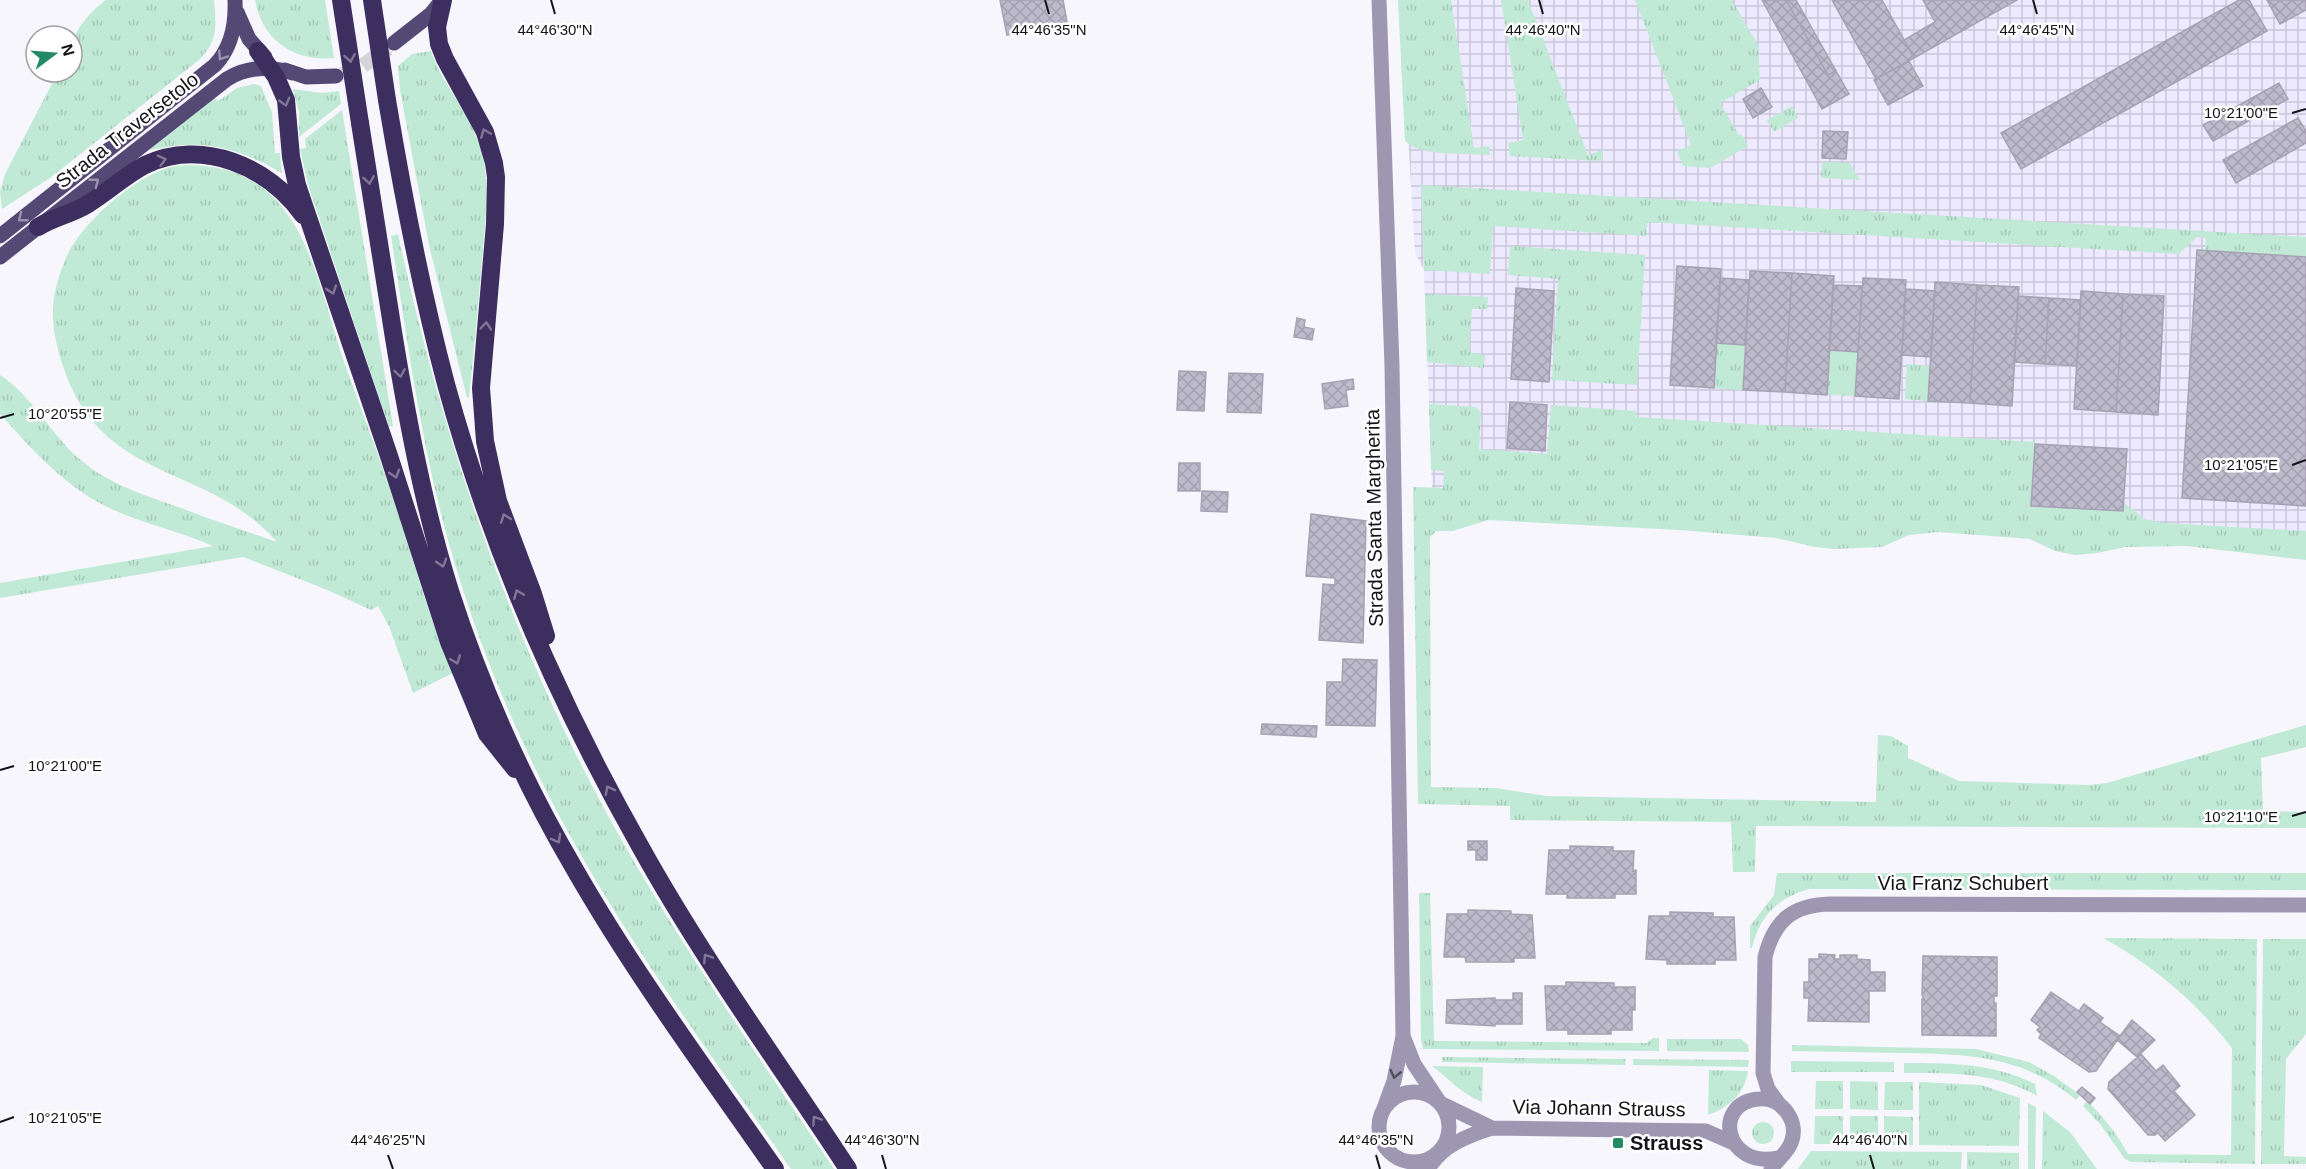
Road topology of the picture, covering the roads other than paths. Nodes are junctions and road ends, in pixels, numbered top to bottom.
1 (235, 0) edge
2 (341, 0) edge
3 (372, 0) edge
4 (442, 0) edge
5 (1379, 0) edge
6 (394, 43) tunnel mouth
7 (258, 51) junction
8 (271, 68) junction
9 (293, 73) junction
10 (336, 76) tunnel mouth
11 (38, 227) junction
12 (0, 236) edge
13 (315, 240) junction
14 (0, 257) edge
15 (561, 693) junction
16 (539, 806) junction
17 (2306, 905) edge
18 (1403, 1036) junction
19 (1763, 1073) junction
20 (1749, 1101) junction
21 (1440, 1103) junction
22 (1779, 1104) junction
23 (1383, 1111) junction
24 (1734, 1114) junction
25 (1492, 1128) junction
26 (1706, 1131) junction
27 (1731, 1142) junction
28 (1436, 1155) junction
29 (1394, 1162) edge
30 (1775, 1164) edge
31 (1751, 1165) edge
32 (775, 1169) edge
33 (848, 1169) edge
34 (1428, 1169) edge

1 - 7 main road, Strada Traversetolo
1 -> 12 main road, Strada Traversetolo
2 -> 16 highway, bridge
15 -> 3 highway, bridge
4 - 6 main road
15 -> 4 highway
5 - 18 street, Strada Santa Margherita
7 - 8 highway
7 - 9 main road, Strada Traversetolo
8 - 9 main road, Strada Traversetolo
11 -> 8 main road, Strada Traversetolo
8 -> 13 highway
9 - 10 main road, Strada Traversetolo
11 -> 13 highway
11 - 14 main road, Strada Traversetolo
13 -> 16 highway
33 -> 15 highway
16 -> 32 highway
17 - 19 street, Via Franz Schubert
18 - 21 street, Strada Santa Margherita
18 -> 23 street, Strada Santa Margherita
19 - 20 street, Via Franz Schubert
19 - 22 street, Via Franz Schubert
20 - 22 street
20 - 24 street
21 - 23 street
21 - 25 street, Via Johann Strauss
21 - 28 street, Strada Santa Margherita
22 - 30 street
23 - 29 street, Strada Santa Margherita
24 - 26 street, Via Johann Strauss
24 - 27 street
25 - 26 street, Via Johann Strauss
25 - 28 street, Via Johann Strauss
26 - 27 street, Via Johann Strauss
27 - 31 street
28 - 29 street, Strada Santa Margherita
28 - 34 street, Strada Santa Margherita
30 - 31 street

